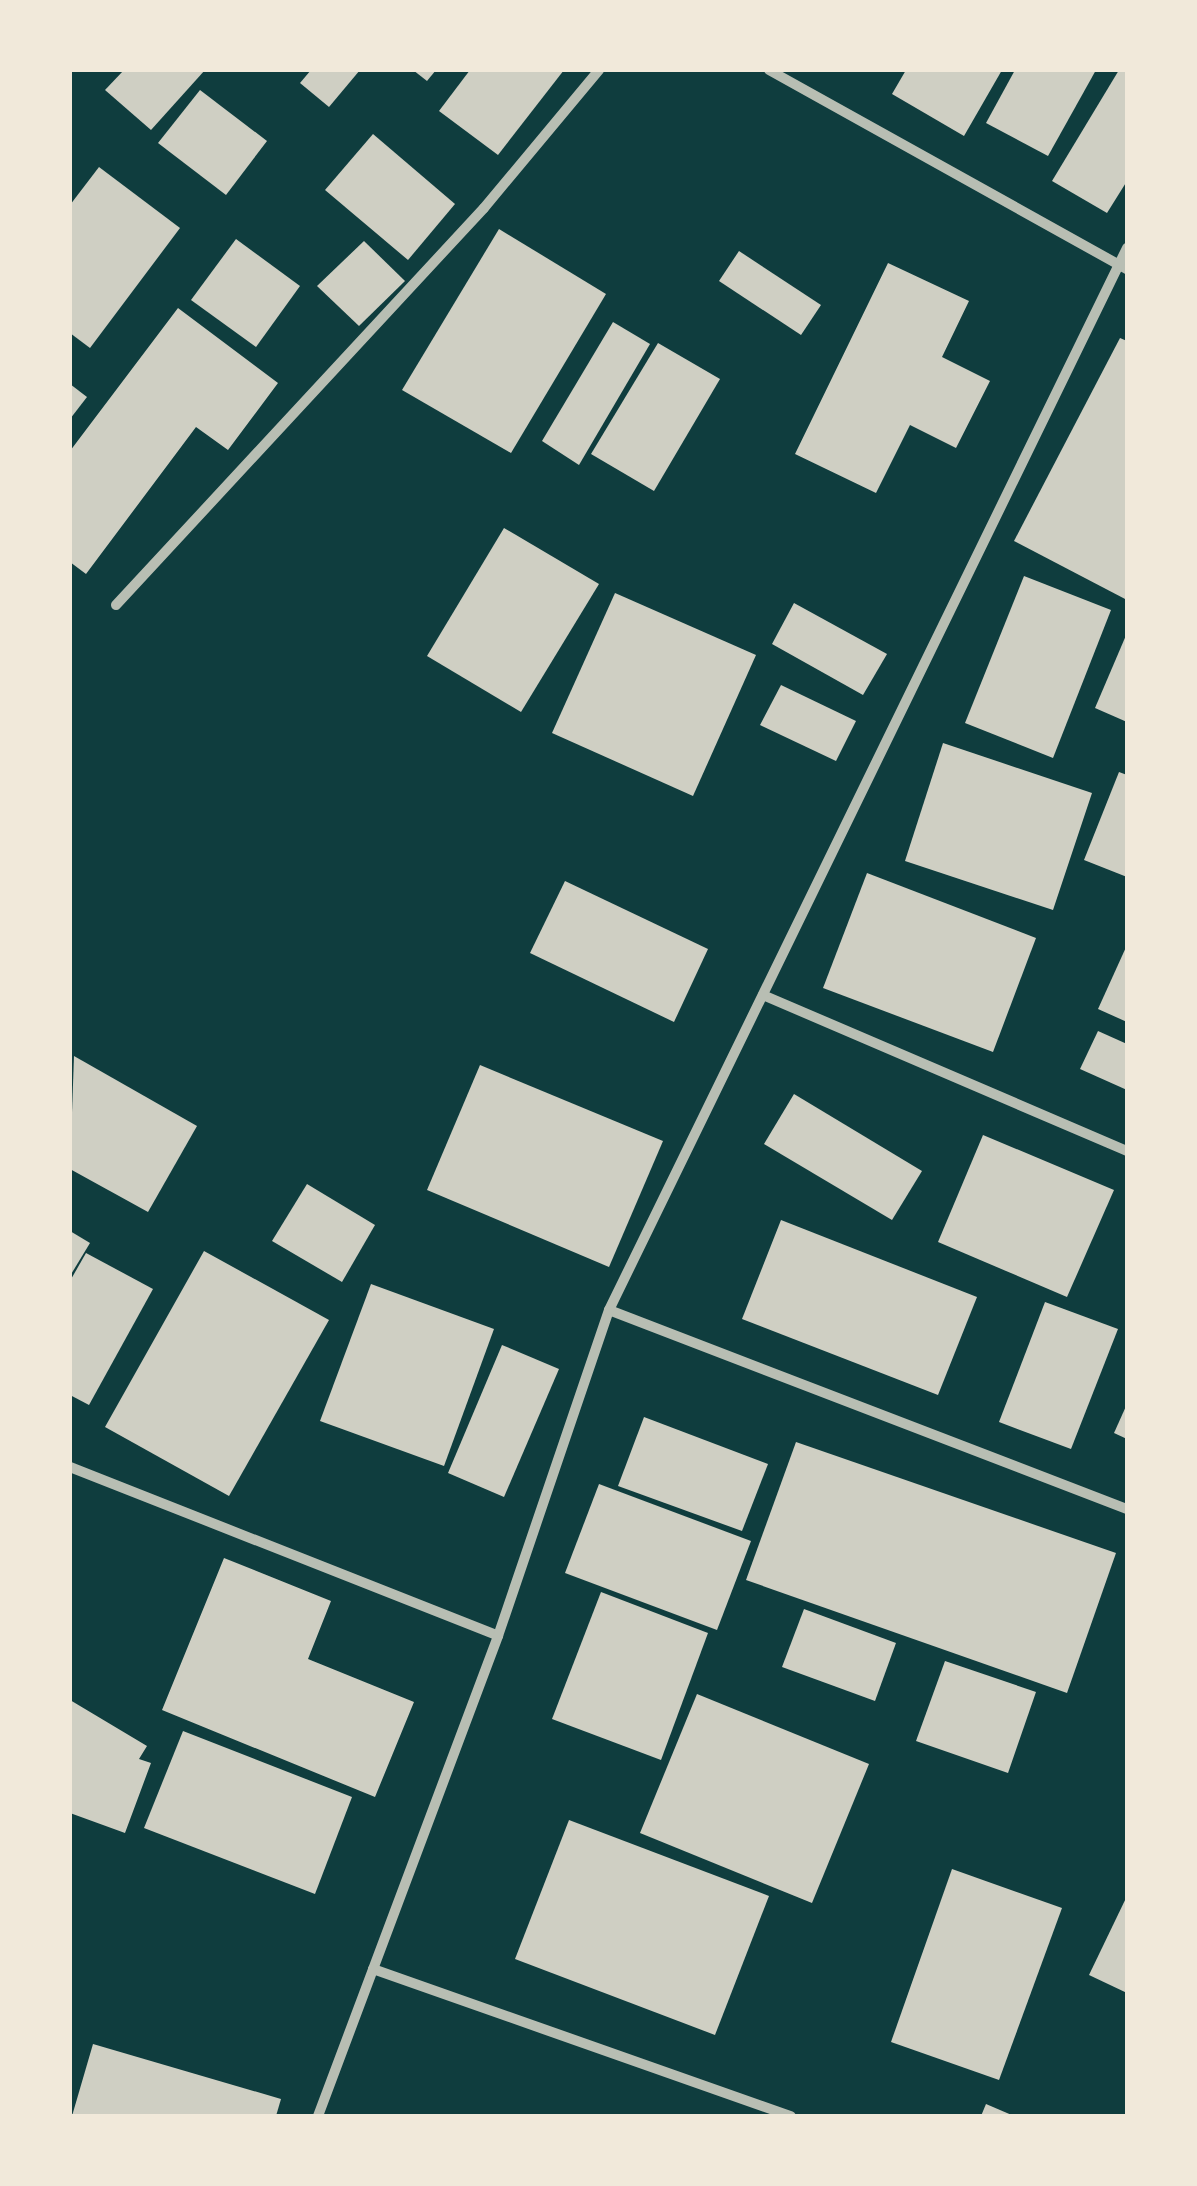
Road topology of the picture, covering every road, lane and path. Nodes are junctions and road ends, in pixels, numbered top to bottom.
1 (600, 70) edge
2 (770, 70) edge
3 (1127, 248) edge
4 (1123, 267) edge
5 (116, 605) dead end
6 (763, 995) junction
7 (1127, 1151) edge
8 (609, 1310) junction
9 (70, 1467) edge
10 (1127, 1509) edge
11 (498, 1636) junction
12 (373, 1969) junction
13 (318, 2116) edge
14 (791, 2116) edge

1 - 5 street
2 - 4 street
3 - 4 street
4 - 6 street
6 - 7 street
6 - 8 street
8 - 10 street
8 - 11 street
9 - 11 street
11 - 12 street
12 - 13 street
12 - 14 street

